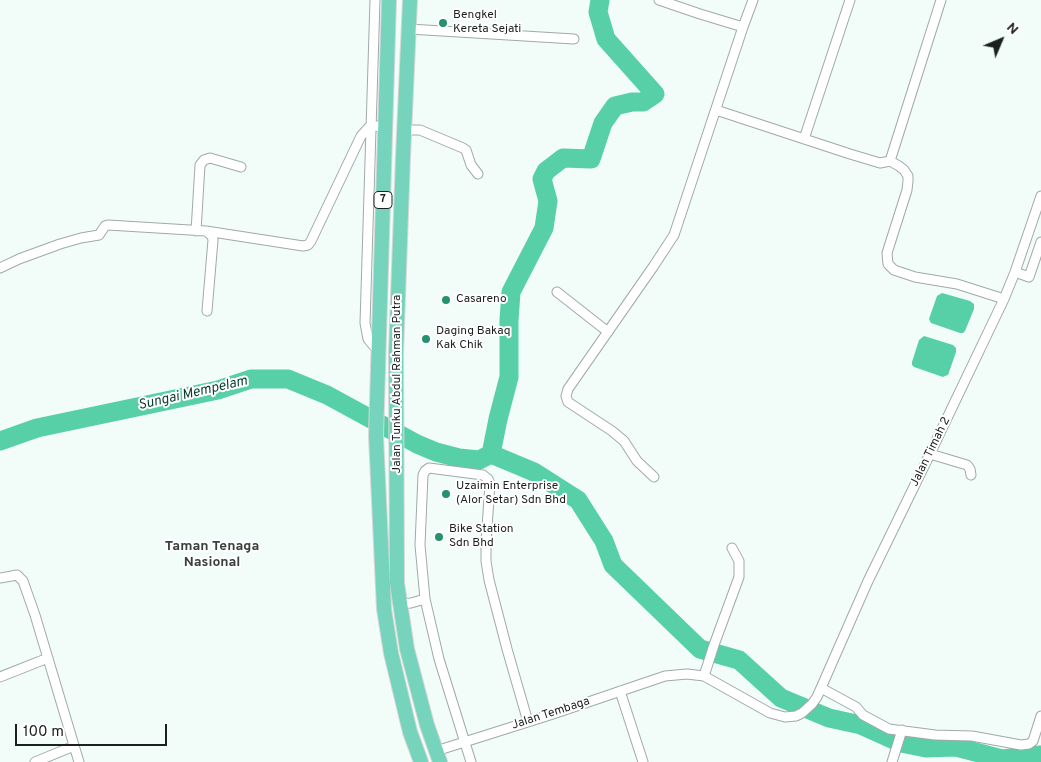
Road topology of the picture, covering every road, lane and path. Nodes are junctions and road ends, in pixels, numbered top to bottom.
1 (375, 0) edge
2 (390, 0) edge
3 (410, 0) edge
4 (659, 0) edge
5 (753, 0) edge
6 (850, 0) edge
7 (941, 0) edge
8 (743, 27) junction
9 (409, 29) junction
10 (574, 39) dead end
11 (716, 110) junction
12 (378, 126) junction
13 (404, 130) junction
14 (804, 139) junction
15 (890, 161) junction
16 (241, 166) dead end
17 (478, 174) dead end
18 (1041, 196) edge
19 (196, 231) junction
20 (206, 232) junction
21 (1041, 242) edge
22 (0, 268) edge
23 (1015, 272) junction
24 (557, 292) dead end
25 (1004, 299) junction
26 (207, 312) dead end
27 (608, 332) junction
28 (930, 454) junction
29 (970, 475) dead end
30 (654, 478) dead end
31 (732, 548) dead end
32 (0, 578) edge
33 (425, 599) junction
34 (400, 604) junction
35 (48, 658) junction
36 (704, 676) junction
37 (0, 677) edge
38 (821, 688) junction
39 (620, 691) junction
40 (1041, 716) edge
41 (528, 722) junction
42 (900, 736) junction
43 (465, 742) junction
44 (74, 746) junction
45 (438, 757) edge
46 (35, 762) edge
47 (79, 762) edge
48 (420, 762) edge
49 (471, 762) edge
50 (643, 762) edge
51 (892, 762) edge

1 - 12 street
2 - 12 main road, Jalan Tunku Abdul Rahman Putra / 7
3 - 9 main road, Jalan Tunku Abdul Rahman Putra / 7
4 - 8 street
5 - 8 street
6 - 14 street
7 - 15 street
8 - 11 street
9 - 10 street
9 - 13 main road, Jalan Tunku Abdul Rahman Putra / 7
11 - 14 street
11 - 27 street
12 - 20 street
12 - 48 main road, Jalan Tunku Abdul Rahman Putra / 7
13 - 17 street
13 - 34 main road, Jalan Tunku Abdul Rahman Putra / 7
14 - 15 street
15 - 25 street
16 - 19 street
18 - 23 street, Jalan Timah 2
19 - 20 street
19 - 22 street
20 - 26 street
21 - 23 street
23 - 25 street, Jalan Timah 2
24 - 27 street
25 - 28 street, Jalan Timah 2
27 - 30 street
28 - 29 street
28 - 38 street, Jalan Timah 2
31 - 36 street
32 - 35 street
33 - 34 street
33 - 41 street
33 - 43 street
34 - 45 main road, Jalan Tunku Abdul Rahman Putra / 7
35 - 37 street
35 - 44 street
36 - 38 street, Jalan Timah 2
36 - 39 street, Jalan Tembaga
38 - 42 street
39 - 41 street, Jalan Tembaga
39 - 50 street
40 - 42 street
41 - 43 street, Jalan Tembaga
42 - 51 street
43 - 45 street, Jalan Tembaga
43 - 49 street
44 - 46 street
44 - 47 street

